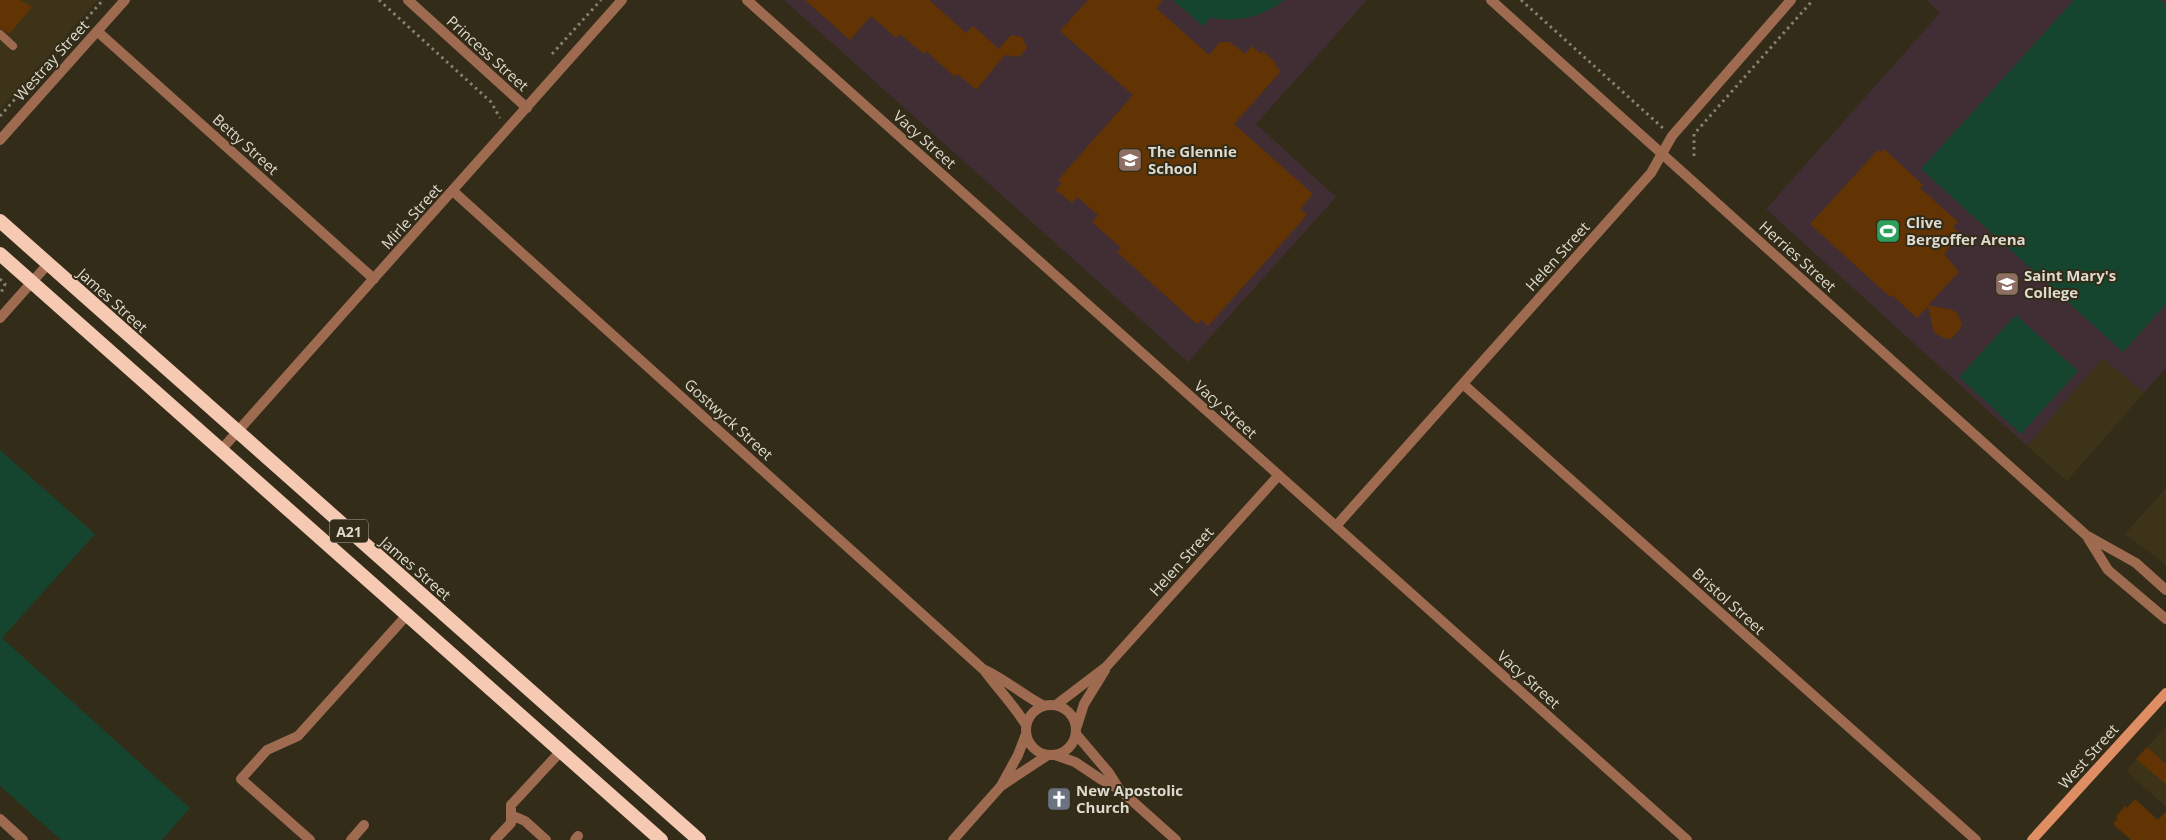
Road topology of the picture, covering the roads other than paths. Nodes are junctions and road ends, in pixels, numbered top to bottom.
1 (125, 0) edge
2 (408, 0) edge
3 (622, 0) edge
4 (747, 0) edge
5 (1491, 0) edge
6 (1791, 0) edge
7 (97, 31) junction
8 (0, 34) edge
9 (13, 46) dead end
10 (526, 108) junction
11 (0, 140) edge
12 (1662, 154) junction
13 (454, 192) junction
14 (0, 221) edge
15 (0, 254) edge
16 (48, 264) junction
17 (374, 279) junction
18 (32, 283) junction
19 (0, 318) edge
20 (1463, 384) junction
21 (238, 432) junction
22 (221, 450) junction
23 (1278, 476) junction
24 (1336, 526) junction
25 (2086, 535) junction
26 (2166, 590) edge
27 (407, 615) junction
28 (2166, 619) edge
29 (1106, 667) junction
30 (984, 670) junction
31 (2166, 693) edge
32 (1056, 705) junction
33 (1044, 706) junction
34 (1026, 730) junction
35 (1076, 730) junction
36 (561, 751) junction
37 (1052, 755) junction
38 (1001, 786) junction
39 (1120, 790) junction
40 (511, 815) junction
41 (0, 819) edge
42 (364, 825) dead end
43 (23, 840) edge
44 (310, 840) edge
45 (351, 840) edge
46 (495, 840) edge
47 (546, 840) edge
48 (661, 840) edge
49 (699, 840) edge
50 (953, 840) edge
51 (1176, 840) edge
52 (1687, 840) edge
53 (1976, 840) edge
54 (2032, 840) edge

1 - 7 street, Westray Street
2 - 10 street, Princess Street
3 - 10 street, Mirle Street
4 - 23 street, Vacy Street
5 - 12 street, Herries Street
6 - 12 street, Helen Street
7 - 11 street, Westray Street
7 - 17 street, Betty Street
8 - 9 lane
10 - 13 street, Mirle Street
12 - 20 street, Helen Street
12 - 25 street, Herries Street
13 - 17 street, Mirle Street
13 - 30 street, Gostwyck Street
14 - 16 highway, James Street / A21
15 - 18 highway, A21
16 - 18 street
16 - 21 highway, James Street / A21
17 - 21 street, Mirle Street
18 - 19 street
18 - 22 highway, A21
20 - 24 street, Helen Street
20 - 53 street, Bristol Street
21 - 22 street, Mirle Street
21 - 49 highway, James Street / A21
22 - 27 highway, A21
23 - 24 street, Vacy Street
23 - 29 street, Helen Street
24 - 52 street, Vacy Street
25 - 26 street, Herries Street
25 - 28 street, Herries Street
27 - 36 highway, A21
27 - 44 street
29 - 32 street, Helen Street
29 - 35 street, Helen Street
30 - 33 street, Gostwyck Street
30 - 34 street, Gostwyck Street
31 - 54 main road, West Street
32 - 33 street
32 - 35 street
33 - 34 street
34 - 37 street
34 - 38 street
35 - 37 street
35 - 39 street
36 - 40 street
36 - 48 highway, A21
37 - 38 street
37 - 39 street
38 - 50 street
39 - 51 street
40 - 46 street
40 - 47 street
41 - 43 street
42 - 45 street

